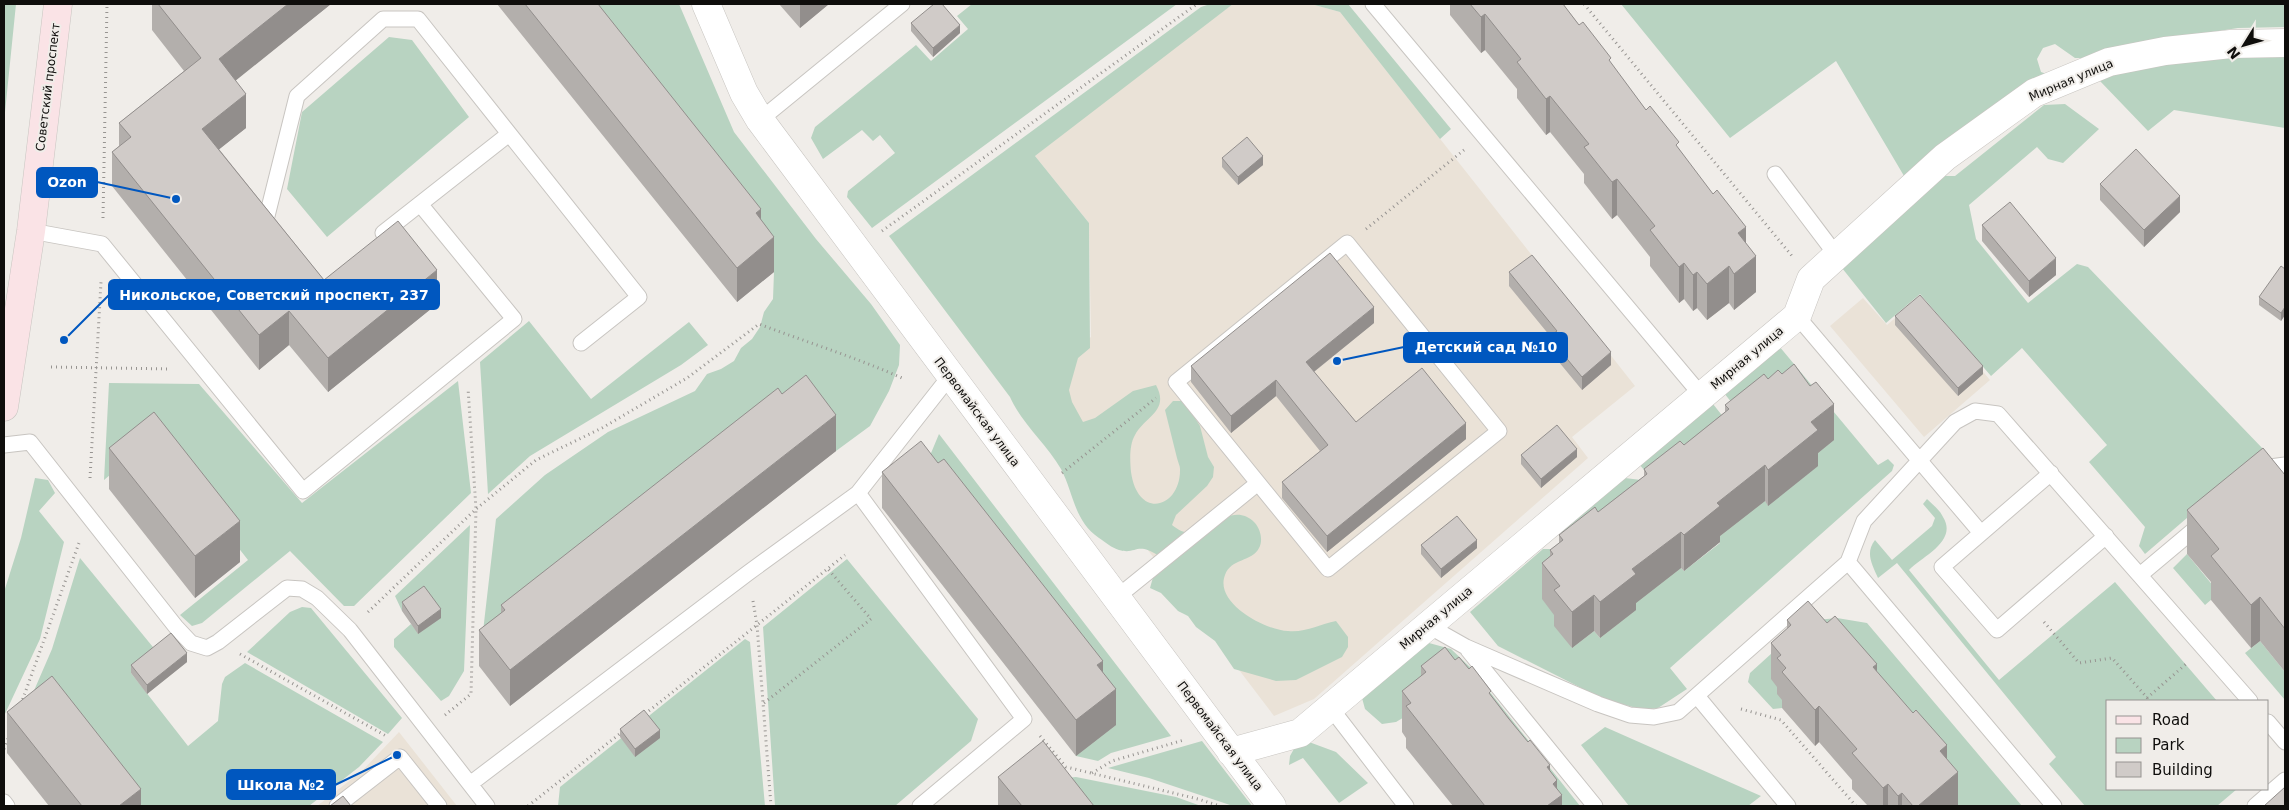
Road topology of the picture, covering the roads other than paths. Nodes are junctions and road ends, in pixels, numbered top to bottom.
1 (58, 4) edge
2 (706, 4) edge
3 (902, 4) edge
4 (1373, 4) edge
5 (2285, 43) edge
6 (760, 120) junction
7 (509, 134) junction
8 (1775, 174) dead end
9 (420, 204) junction
10 (31, 231) junction
11 (276, 238) edge
12 (375, 240) edge
13 (1837, 256) junction
14 (1797, 316) junction
15 (581, 343) dead end
16 (950, 376) junction
17 (1702, 396) junction
18 (4, 407) edge
19 (4, 445) edge
20 (1920, 461) junction
21 (2285, 465) edge
22 (2051, 473) junction
23 (1258, 483) junction
24 (2248, 485) edge
25 (858, 493) junction
26 (2211, 516) edge
27 (1981, 534) junction
28 (2106, 536) junction
29 (1848, 562) junction
30 (2140, 576) junction
31 (1116, 598) junction
32 (1428, 625) junction
33 (1466, 647) junction
34 (1697, 696) junction
35 (2249, 700) edge
36 (1330, 707) junction
37 (2269, 723) edge
38 (1224, 742) junction
39 (2285, 742) edge
40 (2285, 780) edge
41 (470, 784) junction
42 (4, 802) edge
43 (1782, 804) edge
44 (7, 806) edge
45 (337, 806) edge
46 (439, 806) edge
47 (487, 806) edge
48 (920, 806) edge
49 (1272, 806) edge
50 (1406, 806) edge
51 (1595, 806) edge
52 (2054, 806) edge
53 (2255, 806) edge

1 - 10 main road, Советский проспект
2 - 6 street, Первомайская улица
3 - 6 lane
4 - 17 lane
5 - 13 street, Мирная улица
6 - 16 street, Первомайская улица
7 - 9 lane
7 - 11 lane
7 - 15 lane
8 - 13 lane
9 - 10 lane
9 - 12 lane
10 - 18 main road, Советский проспект
13 - 14 street, Мирная улица
14 - 17 street, Мирная улица
14 - 20 lane
16 - 25 lane
16 - 31 street, Первомайская улица
17 - 32 street, Мирная улица
19 - 41 lane
20 - 22 lane
20 - 27 lane
20 - 29 lane
21 - 24 lane
22 - 27 lane
22 - 28 lane
23 - 23 lane
23 - 31 lane
25 - 41 lane
25 - 48 lane
26 - 30 lane
27 - 28 lane
28 - 30 lane
29 - 34 lane
29 - 52 lane
30 - 35 lane
31 - 38 street, Первомайская улица
32 - 33 lane
32 - 36 street, Мирная улица
33 - 34 lane
33 - 51 lane
34 - 43 lane
36 - 38 street, Мирная улица
36 - 50 lane
37 - 39 lane
38 - 49 street, Первомайская улица
40 - 53 lane
41 - 47 lane
42 - 44 lane
45 - 46 lane

